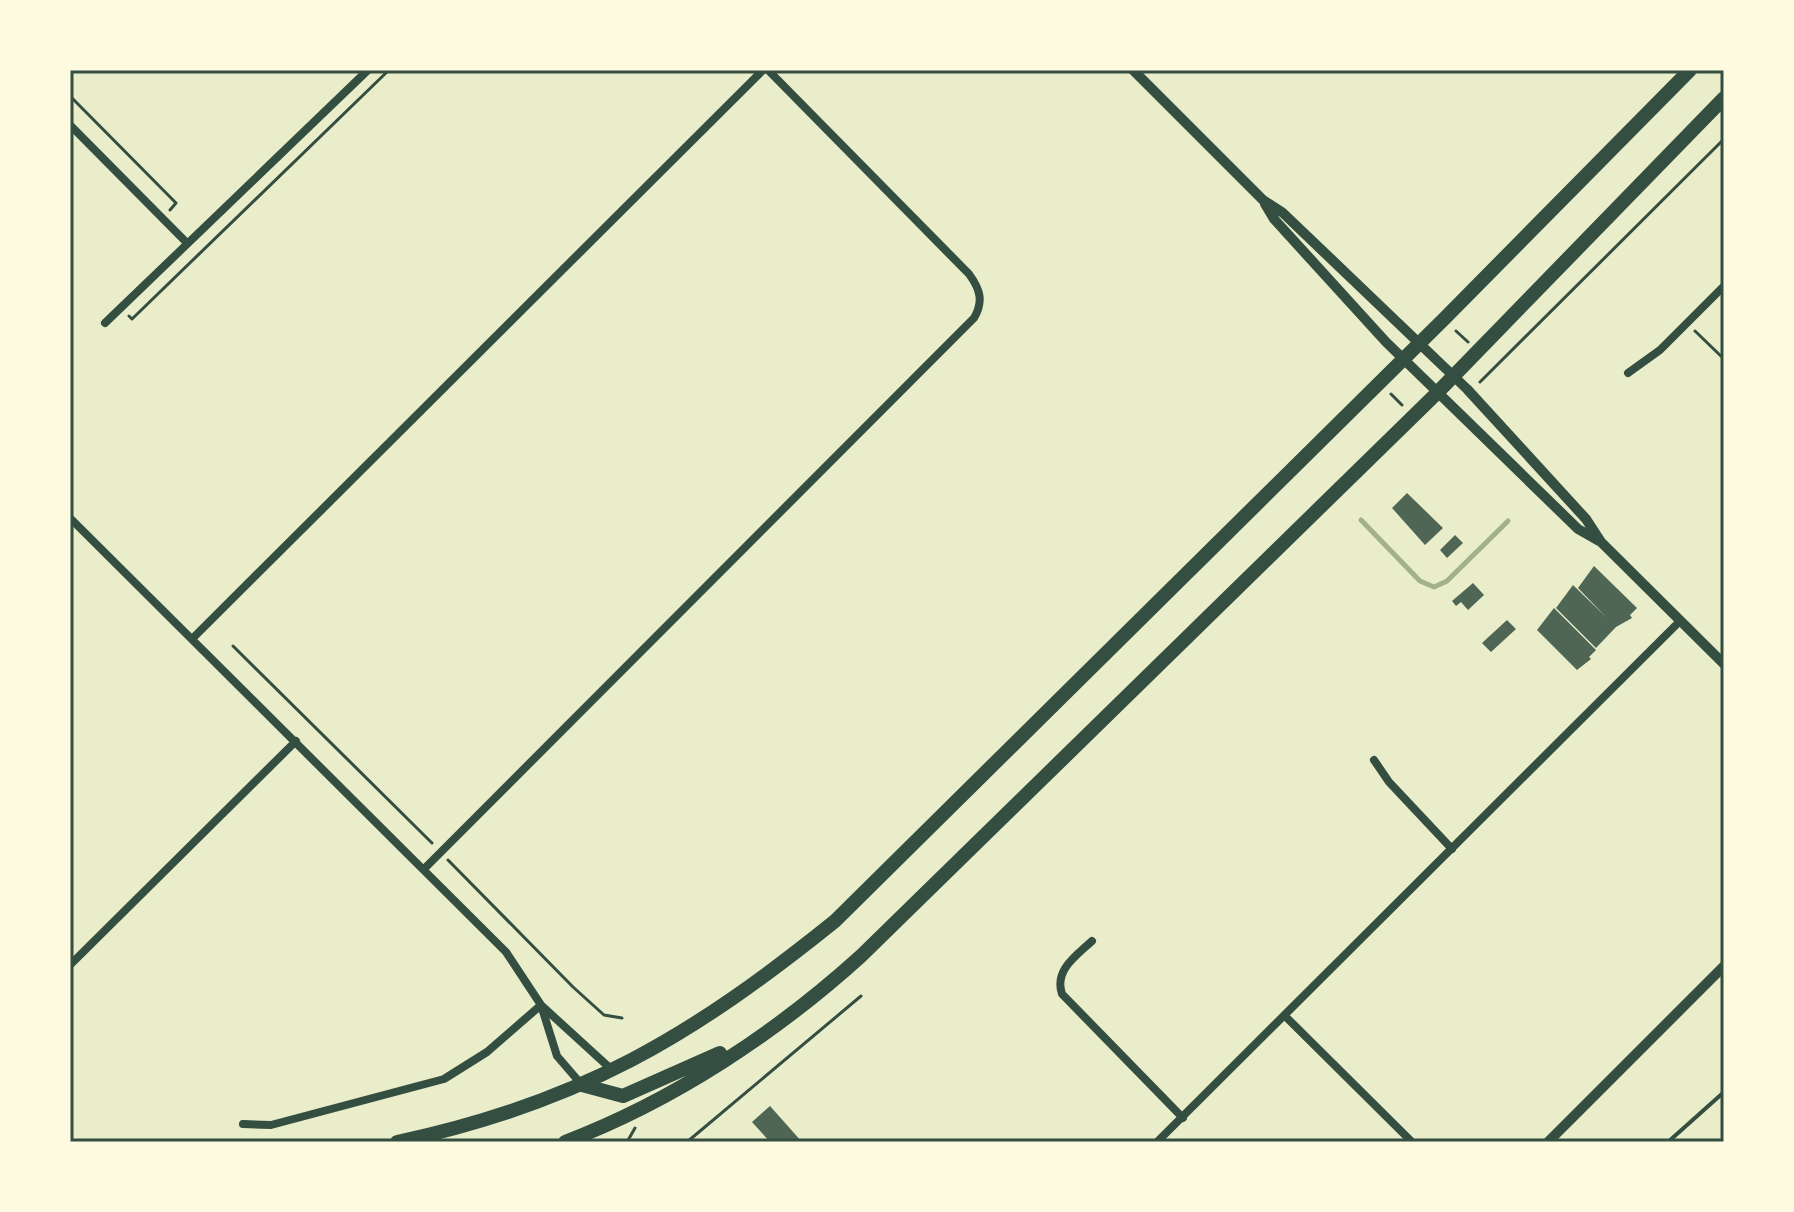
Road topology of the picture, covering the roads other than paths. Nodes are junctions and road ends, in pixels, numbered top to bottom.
1 (368, 70) edge
2 (765, 70) edge
3 (1133, 70) edge
4 (1690, 70) edge
5 (1724, 98) edge
6 (70, 125) edge
7 (1263, 200) junction
8 (187, 243) junction
9 (1724, 286) edge
10 (105, 323) dead end
11 (1420, 343) junction
12 (1403, 359) junction
13 (1628, 373) dead end
14 (1454, 376) junction
15 (1437, 393) junction
16 (70, 518) edge
17 (1601, 542) junction
18 (1680, 621) junction
19 (192, 639) junction
20 (1724, 664) edge
21 (296, 741) junction
22 (1374, 760) dead end
23 (1452, 849) junction
24 (424, 869) junction
25 (1092, 941) dead end
26 (70, 965) edge
27 (1724, 966) edge
28 (541, 1005) junction
29 (1285, 1016) junction
30 (766, 1029) junction
31 (614, 1071) junction
32 (582, 1085) junction
33 (1724, 1092) edge
34 (1183, 1118) junction
35 (243, 1124) dead end
36 (397, 1142) edge
37 (565, 1142) edge
38 (1157, 1142) edge
39 (1412, 1142) edge
40 (1548, 1142) edge
41 (1668, 1142) edge

1 - 8 street
2 - 19 street
2 - 24 street
3 - 7 street
4 - 11 highway
5 - 14 highway
6 - 8 street
7 - 11 street
7 - 12 street
8 - 10 street
9 - 13 street
11 - 12 highway
11 - 14 street
12 - 15 street
12 - 31 highway
14 - 15 highway
14 - 17 street
15 - 17 street
15 - 30 highway
16 - 19 street
17 - 18 street
18 - 20 street
18 - 23 street
19 - 21 street
21 - 24 street
21 - 26 street
22 - 23 street
23 - 29 street
24 - 28 street
25 - 34 street
27 - 40 street
28 - 31 street
28 - 32 street
28 - 35 street
29 - 34 street
29 - 39 street
30 - 32 highway
30 - 37 highway
31 - 32 highway
32 - 36 highway
33 - 41 lane
34 - 38 street

